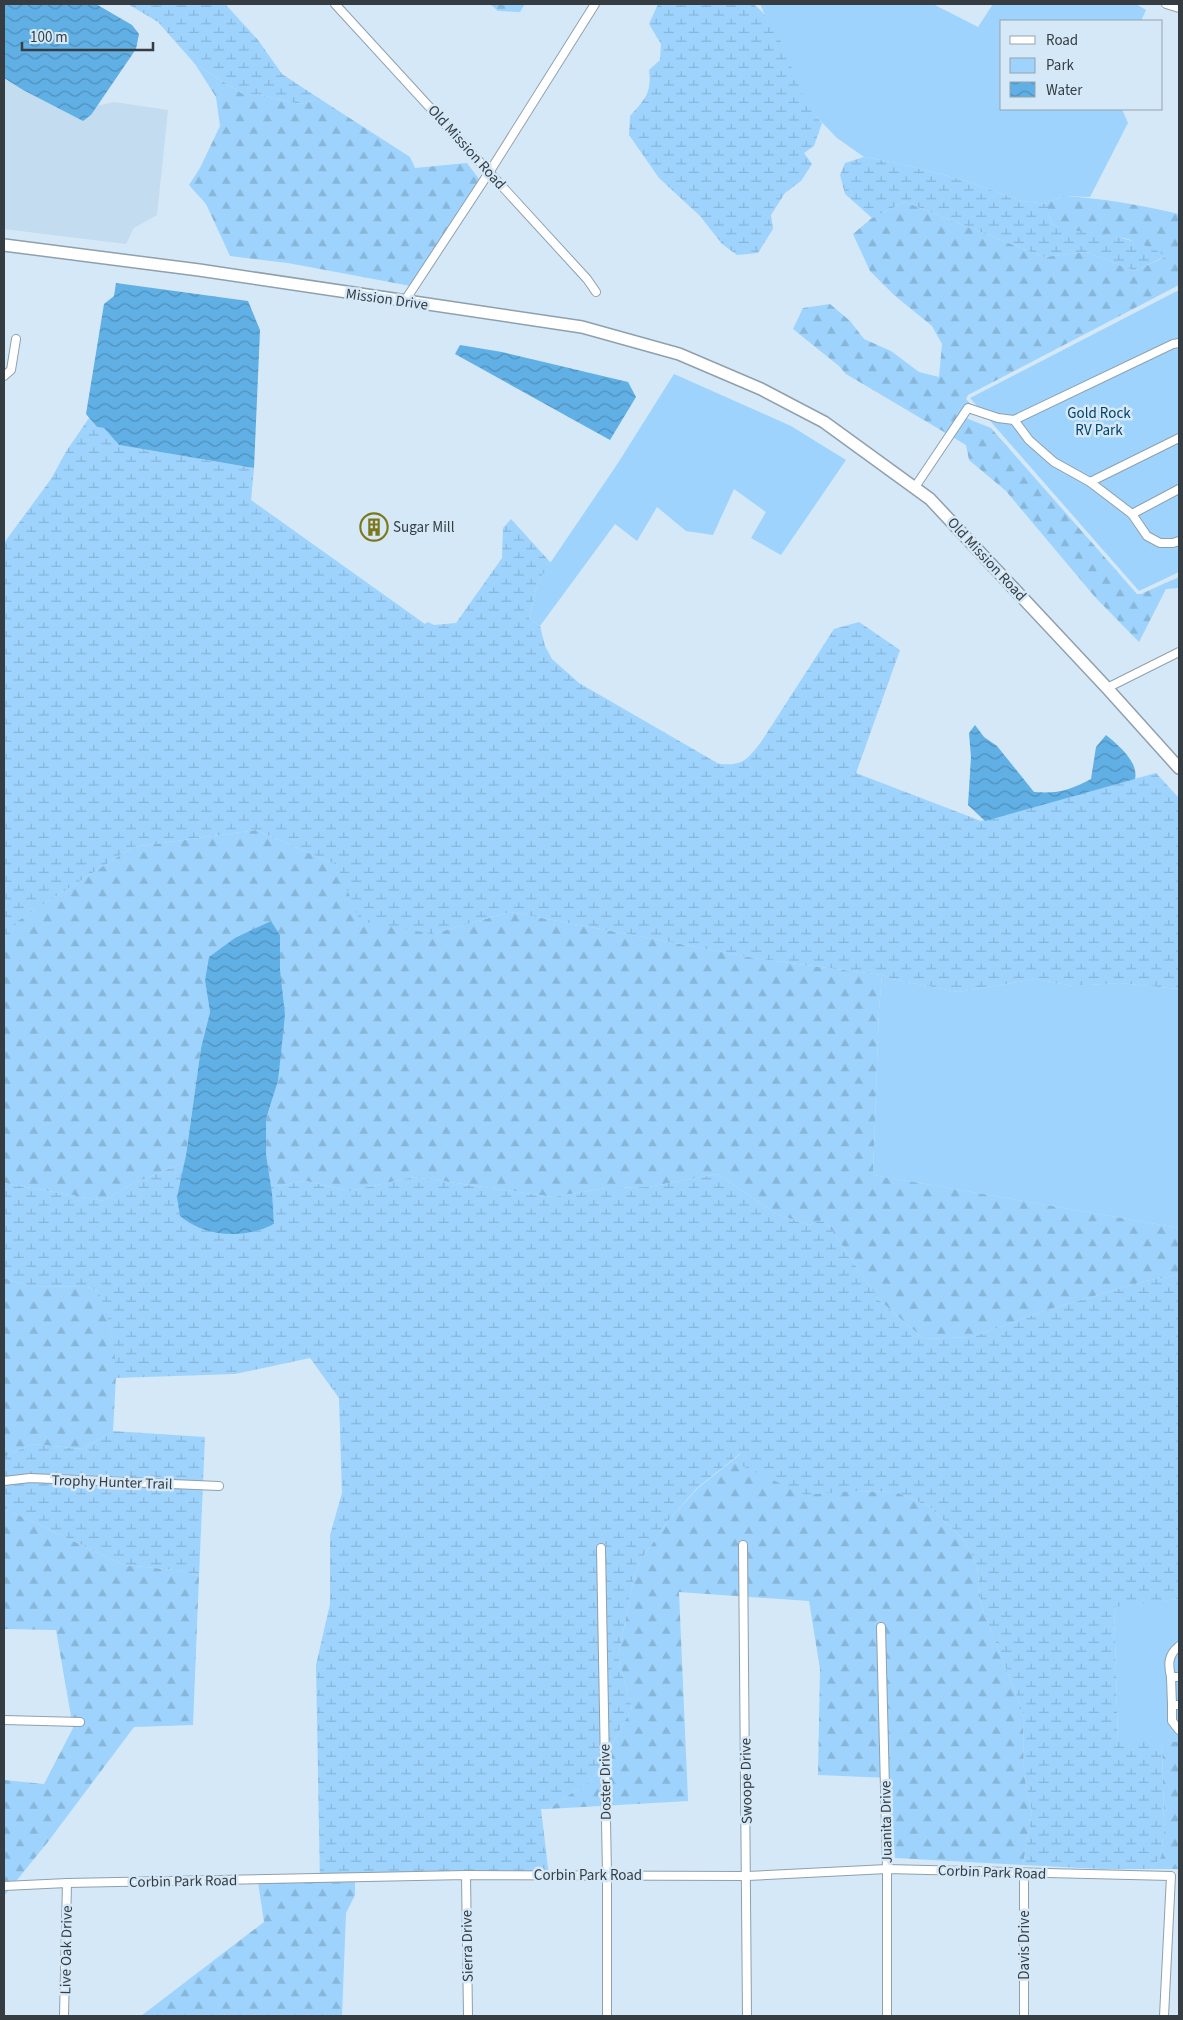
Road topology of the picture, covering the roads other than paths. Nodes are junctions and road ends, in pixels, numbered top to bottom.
1 (336, 4) edge
2 (595, 4) edge
3 (1166, 4) edge
4 (1179, 8) edge
5 (490, 171) junction
6 (4, 245) edge
7 (596, 292) dead end
8 (404, 302) junction
9 (16, 339) dead end
10 (1179, 343) edge
11 (4, 376) edge
12 (761, 390) joint
13 (1014, 420) junction
14 (1179, 438) edge
15 (1090, 482) junction
16 (915, 488) junction
17 (1179, 489) edge
18 (1132, 514) junction
19 (1179, 541) edge
20 (1179, 652) edge
21 (1107, 688) junction
22 (1179, 768) edge
23 (4, 1481) edge
24 (219, 1486) dead end
25 (743, 1545) dead end
26 (601, 1548) dead end
27 (881, 1627) dead end
28 (1179, 1646) edge
29 (1175, 1677) edge
30 (1176, 1705) edge
31 (4, 1720) edge
32 (80, 1722) dead end
33 (1179, 1730) edge
34 (887, 1869) junction
35 (1024, 1873) junction
36 (466, 1875) junction
37 (607, 1875) junction
38 (747, 1876) junction
39 (67, 1883) junction
40 (4, 1886) edge
41 (64, 2016) edge
42 (468, 2016) edge
43 (607, 2016) edge
44 (748, 2016) edge
45 (887, 2016) edge
46 (1024, 2016) edge
47 (1164, 2016) edge

1 - 5 street, Old Mission Road
2 - 5 street
3 - 4 street
5 - 7 street, Old Mission Road
5 - 8 street
6 - 8 street, Mission Drive
8 - 12 street, Mission Drive
9 - 11 street
10 - 13 street
12 - 16 street, Old Mission Road
13 - 15 street
13 - 16 street
14 - 15 street
15 - 18 street
16 - 21 street, Old Mission Road
17 - 18 street
18 - 19 street
20 - 21 street
21 - 22 street, Old Mission Road
23 - 24 street, Trophy Hunter Trail
25 - 38 street, Swoope Drive
26 - 37 street, Doster Drive
27 - 34 street, Juanita Drive
28 - 29 street
29 - 30 street
30 - 33 street
31 - 32 street
34 - 35 street, Corbin Park Road
34 - 38 street, Corbin Park Road
34 - 45 street, Juanita Drive
35 - 46 street, Davis Drive
35 - 47 street, Corbin Park Road
36 - 37 street, Corbin Park Road
36 - 39 street, Corbin Park Road
36 - 42 street, Sierra Drive
37 - 38 street, Corbin Park Road
37 - 43 street, Doster Drive
38 - 44 street, Swoope Drive
39 - 40 street, Corbin Park Road
39 - 41 street, Live Oak Drive

